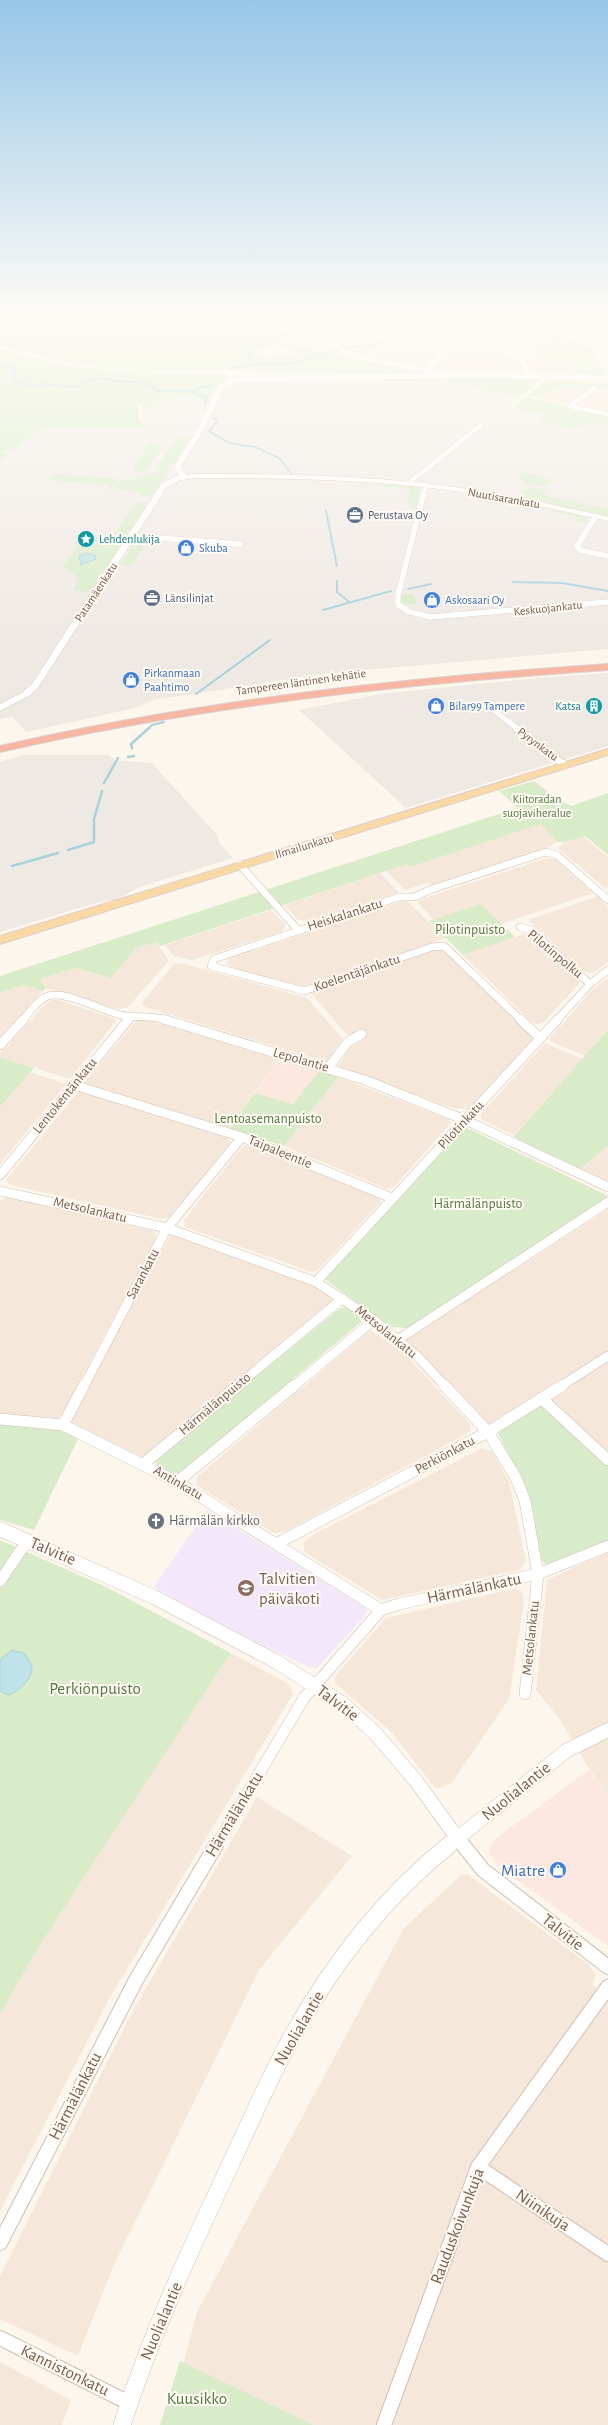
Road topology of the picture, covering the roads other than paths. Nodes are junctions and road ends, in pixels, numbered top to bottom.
1 (202, 426) edge
2 (480, 426) edge
3 (184, 477) junction
4 (409, 483) junction
5 (426, 485) junction
6 (596, 516) junction
7 (608, 519) edge
8 (132, 536) junction
9 (240, 544) dead end
10 (608, 556) edge
11 (608, 602) edge
12 (608, 659) edge
13 (608, 667) edge
14 (0, 708) edge
15 (492, 709) dead end
16 (0, 740) edge
17 (0, 749) edge
18 (608, 752) edge
19 (565, 765) junction
20 (240, 865) junction
21 (608, 900) edge
22 (520, 927) dead end
23 (298, 930) junction
24 (0, 940) edge
25 (608, 970) edge
26 (590, 984) junction
27 (130, 1016) junction
28 (362, 1034) dead end
29 (540, 1038) junction
30 (0, 1046) edge
31 (328, 1068) junction
32 (74, 1085) junction
33 (465, 1120) junction
34 (242, 1137) junction
35 (0, 1175) edge
36 (608, 1187) edge
37 (0, 1191) edge
38 (392, 1198) junction
39 (608, 1202) edge
40 (167, 1228) junction
41 (316, 1282) junction
42 (343, 1298) junction
43 (374, 1320) junction
44 (398, 1340) junction
45 (608, 1356) edge
46 (541, 1398) junction
47 (0, 1420) edge
48 (63, 1425) junction
49 (488, 1432) junction
50 (608, 1460) edge
51 (143, 1464) junction
52 (177, 1482) junction
53 (0, 1529) edge
54 (27, 1541) junction
55 (276, 1544) junction
56 (608, 1546) edge
57 (538, 1574) junction
58 (0, 1581) edge
59 (381, 1610) junction
60 (315, 1685) junction
61 (525, 1694) dead end
62 (608, 1730) edge
63 (458, 1839) junction
64 (608, 1967) edge
65 (608, 1986) edge
66 (478, 2167) junction
67 (0, 2243) edge
68 (608, 2254) edge
69 (0, 2338) edge
70 (129, 2403) junction
71 (122, 2425) edge
72 (384, 2425) edge

1 - 3 street
2 - 4 street
3 - 4 main road, Nuutisarankatu
3 - 8 main road, Patamäenkatu
4 - 5 main road, Nuutisarankatu
5 - 6 main road, Nuutisarankatu
5 - 11 street, Keskuojankatu
6 - 7 main road, Nuutisarankatu
6 - 10 street
8 - 9 street
8 - 14 main road, Patamäenkatu
12 - 16 highway, Tampereen läntinen kehätie
13 - 17 highway, Tampereen läntinen kehätie
15 - 19 street, Pyrynkatu
18 - 19 main road, Ilmailunkatu
19 - 20 main road, Ilmailunkatu
20 - 23 street, Heiskalankatu
20 - 24 main road, Ilmailunkatu
21 - 23 street, Heiskalankatu
22 - 26 street, Pilotinpolku
23 - 29 street, Koelentäjänkatu
25 - 26 street, Pilotinkatu
26 - 29 street, Pilotinkatu
27 - 30 street, Lepolantie
27 - 31 street, Lepolantie
27 - 32 street, Lentokentänkatu
28 - 31 street
29 - 33 street, Pilotinkatu
31 - 33 street, Lepolantie
32 - 34 street, Taipaleentie
32 - 35 street, Lentokentänkatu
33 - 36 street, Lepolantie
33 - 38 street, Pilotinkatu
34 - 38 street, Taipaleentie
34 - 40 street, Sarankatu
37 - 40 street, Metsolankatu
38 - 41 street, Pilotinkatu
39 - 44 street
40 - 41 street, Metsolankatu
40 - 48 street, Sarankatu
41 - 42 street, Metsolankatu
42 - 43 street, Metsolankatu
42 - 51 street, Härmälänpuisto
43 - 44 street, Metsolankatu
43 - 52 street
44 - 49 street, Metsolankatu
45 - 46 street, Perkiönkatu
46 - 49 street, Perkiönkatu
46 - 50 street
47 - 48 street, Antinkatu
48 - 51 street, Antinkatu
49 - 55 street, Perkiönkatu
49 - 57 street, Metsolankatu
51 - 52 street, Antinkatu
52 - 55 street, Antinkatu
53 - 54 street, Talvitie
54 - 58 street
54 - 60 street, Talvitie
55 - 59 street, Antinkatu
56 - 57 street, Härmälänkatu
57 - 59 street, Härmälänkatu
57 - 61 street, Metsolankatu
59 - 60 street, Härmälänkatu
60 - 63 street, Talvitie
60 - 67 street, Härmälänkatu
62 - 63 street, Nuolialantie
63 - 64 street, Talvitie
63 - 70 street, Nuolialantie
65 - 66 street, Rauduskoivunkuja
66 - 68 street, Niinikuja
66 - 72 street, Rauduskoivunkuja
69 - 70 street, Kannistonkatu
70 - 71 street, Nuolialantie

